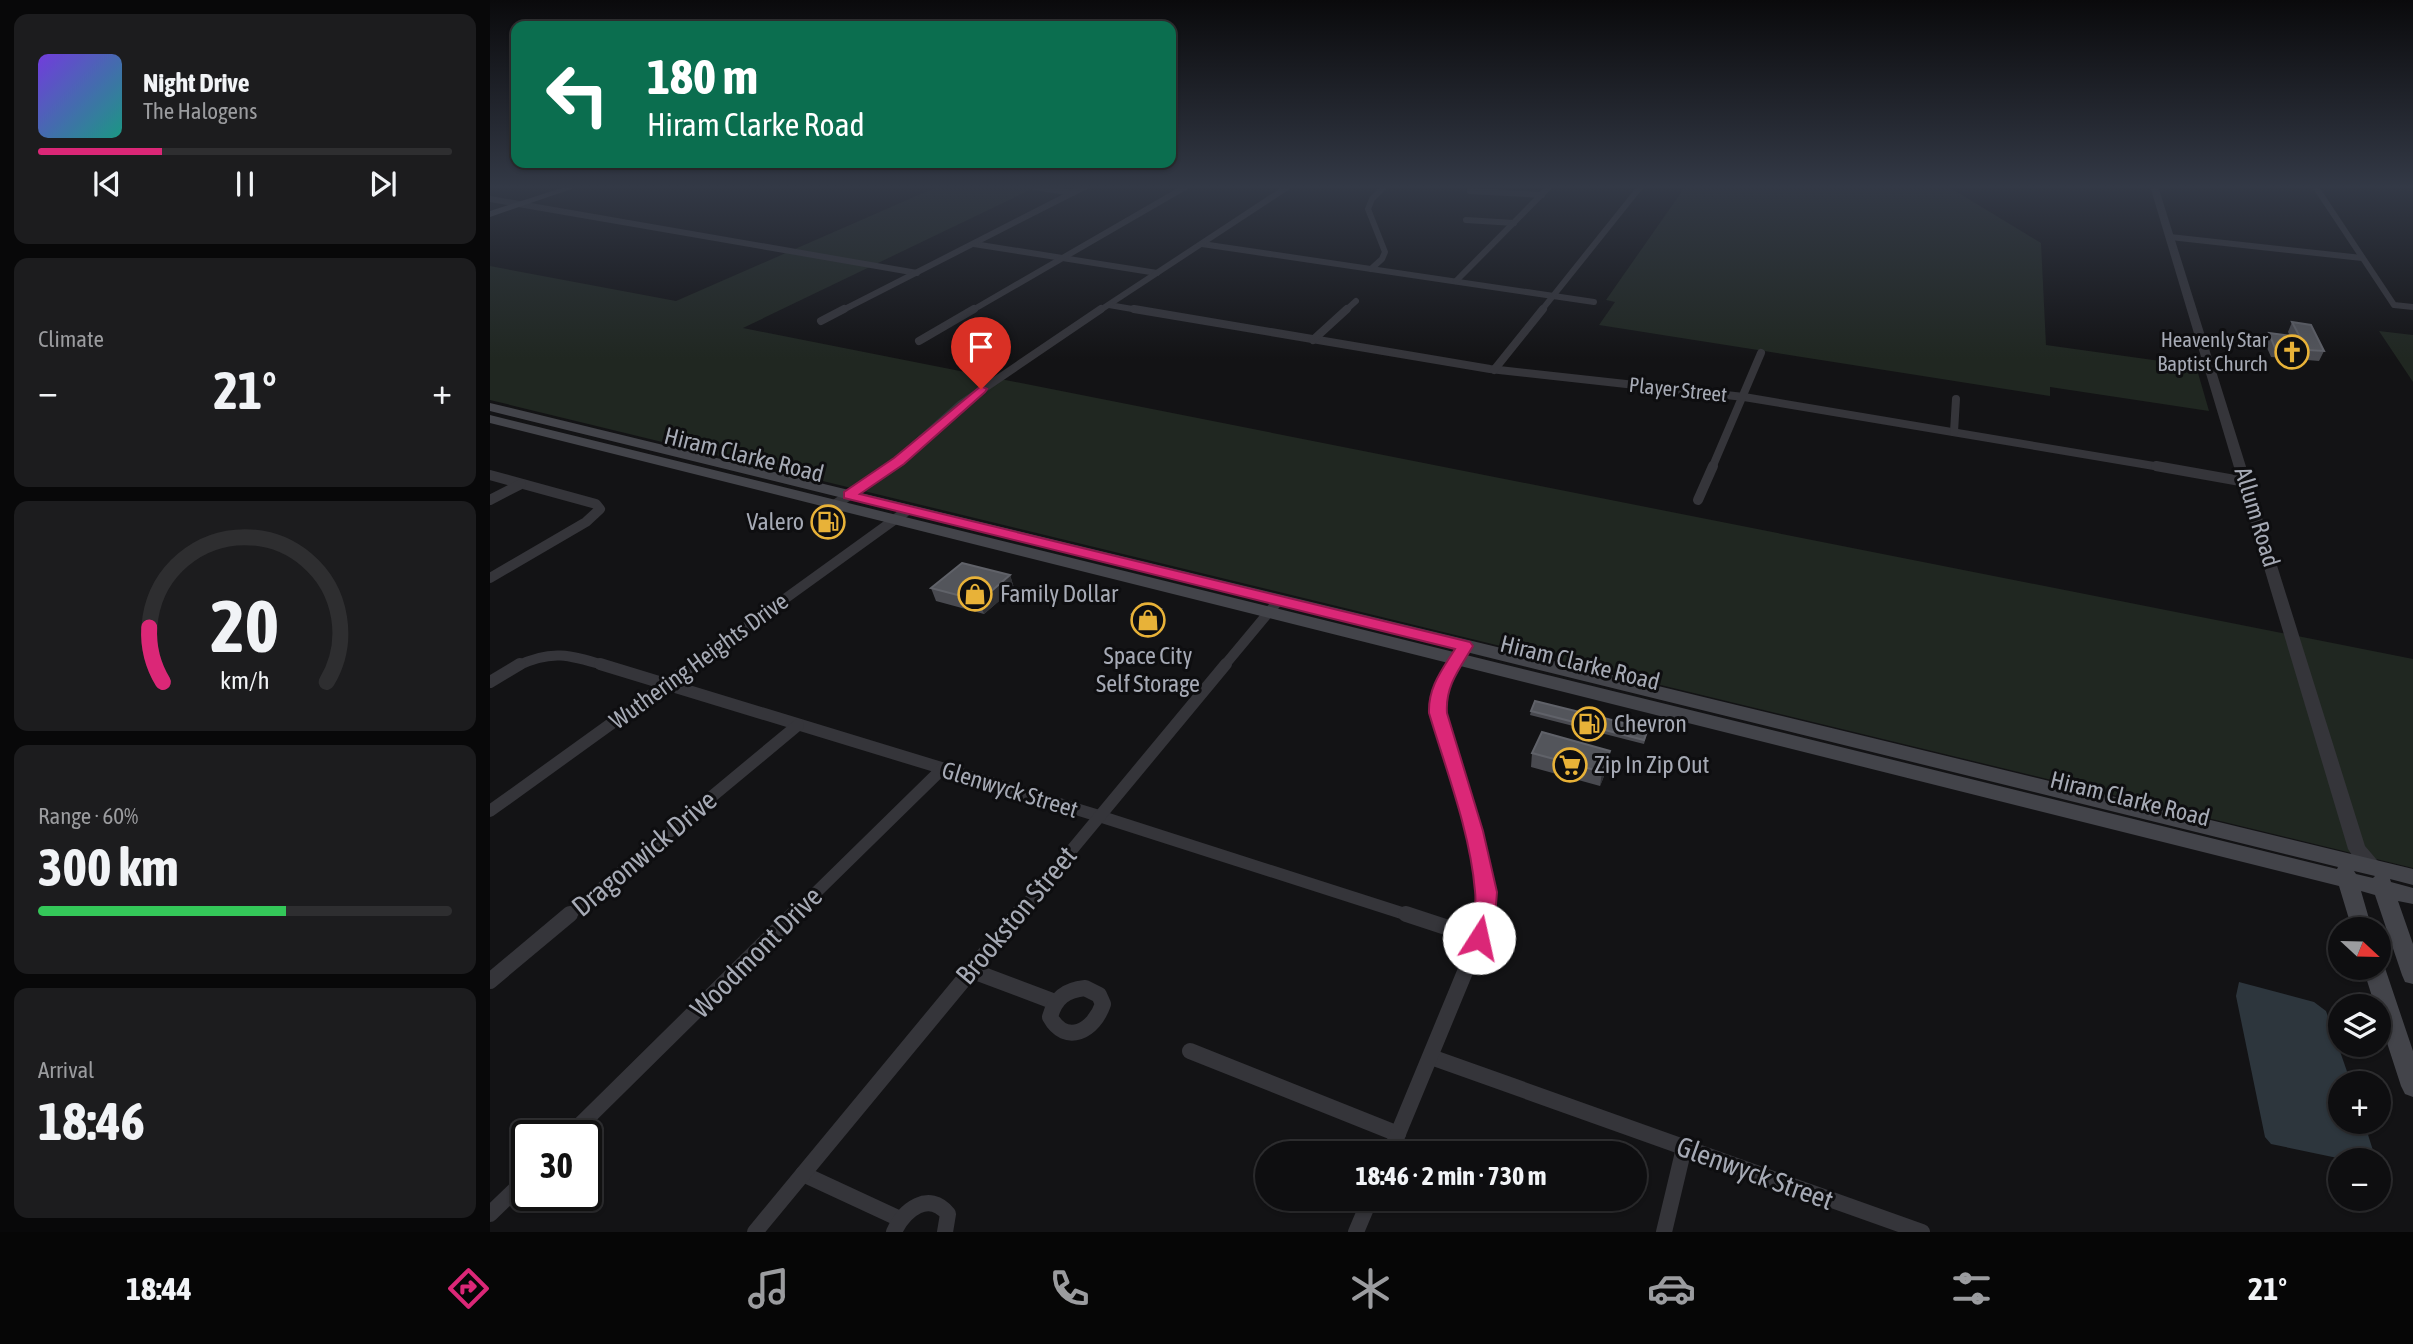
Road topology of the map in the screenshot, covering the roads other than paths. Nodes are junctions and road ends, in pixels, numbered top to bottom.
1 (747, 243) edge
2 (973, 243) edge
3 (977, 243) edge
4 (1087, 243) edge
5 (1382, 243) edge
6 (1494, 243) edge
7 (1595, 243) edge
8 (2172, 243) edge
9 (2229, 243) edge
10 (2353, 243) edge
11 (1202, 244) joint
12 (1062, 258) junction
13 (2362, 258) junction
14 (1371, 269) junction
15 (917, 273) junction
16 (1157, 273) junction
17 (1456, 281) junction
18 (1553, 296) junction
19 (1356, 301) dead end
20 (1594, 302) dead end
21 (1109, 305) junction
22 (2413, 307) edge
23 (821, 321) dead end
24 (1313, 340) junction
25 (919, 341) dead end
26 (1761, 353) dead end
27 (1494, 370) junction
28 (1744, 397) junction
29 (1955, 399) dead end
30 (490, 407) edge
31 (490, 419) edge
32 (565, 426) junction
33 (1954, 432) junction
34 (550, 434) junction
35 (695, 464) junction
36 (490, 475) edge
37 (2246, 482) junction
38 (521, 484) junction
39 (490, 500) edge
40 (842, 500) junction
41 (1699, 500) dead end
42 (902, 515) junction
43 (490, 578) edge
44 (1274, 606) junction
45 (1461, 652) junction
46 (490, 682) edge
47 (666, 684) junction
48 (798, 725) junction
49 (942, 769) junction
50 (490, 811) edge
51 (1099, 816) junction
52 (2349, 863) junction
53 (2374, 867) junction
54 (2413, 877) edge
55 (2385, 889) junction
56 (2413, 896) edge
57 (2360, 917) edge
58 (1479, 938) junction
59 (970, 970) junction
60 (2413, 975) edge
61 (2378, 980) edge
62 (490, 981) edge
63 (1055, 1002) dead end
64 (1190, 1051) dead end
65 (1430, 1057) junction
66 (2413, 1086) edge
67 (585, 1120) edge
68 (1398, 1134) junction
69 (1395, 1141) edge
70 (1684, 1148) junction
71 (803, 1174) junction
72 (511, 1194) edge
73 (1365, 1211) edge
74 (490, 1214) edge
75 (897, 1225) edge
76 (755, 1232) edge
77 (945, 1232) edge
78 (1356, 1232) edge
79 (1664, 1232) edge
80 (1922, 1232) edge

1 - 15 street
2 - 15 street
3 - 12 street
4 - 12 street
5 - 14 street
6 - 17 street
7 - 18 street
8 - 37 street, Allum Road
9 - 13 street
10 - 13 street
11 - 14 street
11 - 16 street
12 - 16 street
12 - 25 street
13 - 22 street
14 - 17 street
15 - 23 street
16 - 21 street
17 - 18 street
18 - 20 street
18 - 27 street
19 - 24 street
21 - 24 street, Player Street
21 - 40 street
24 - 27 street, Player Street
26 - 28 street
27 - 28 street, Player Street
28 - 33 street, Player Street
28 - 41 street
29 - 33 street
30 - 32 main road, Hiram Clarke Road
31 - 34 main road, Hiram Clarke Road
32 - 34 main road
32 - 35 main road, Hiram Clarke Road
33 - 37 street, Player Street
34 - 35 main road, Hiram Clarke Road
35 - 40 main road, Hiram Clarke Road
36 - 38 street
37 - 52 street, Allum Road
38 - 39 street
38 - 43 street
40 - 42 main road, Hiram Clarke Road
42 - 44 main road, Hiram Clarke Road
42 - 47 street, Wuthering Heights Drive
44 - 45 main road, Hiram Clarke Road
44 - 51 street, Brookston Street
45 - 52 main road, Hiram Clarke Road
45 - 58 street
46 - 47 street, Glenwyck Street
47 - 48 street, Glenwyck Street
47 - 50 street, Wuthering Heights Drive
48 - 49 street, Glenwyck Street
48 - 62 street, Dragonwick Drive
49 - 51 street, Glenwyck Street
49 - 67 street, Woodmont Drive
51 - 58 street, Glenwyck Street
51 - 59 street, Brookston Street
52 - 53 street, Allum Road
52 - 55 main road, Hiram Clarke Road
52 - 57 main road
53 - 54 main road
53 - 55 main road
55 - 56 main road, Hiram Clarke Road
55 - 60 main road
58 - 65 street
59 - 63 street
59 - 71 street, Brookston Street
61 - 66 main road
64 - 68 street
65 - 68 street
65 - 70 street, Glenwyck Street
68 - 69 street
70 - 79 street
70 - 80 street, Glenwyck Street
71 - 75 street
71 - 76 street, Brookston Street
72 - 74 street
73 - 78 street
75 - 77 street

